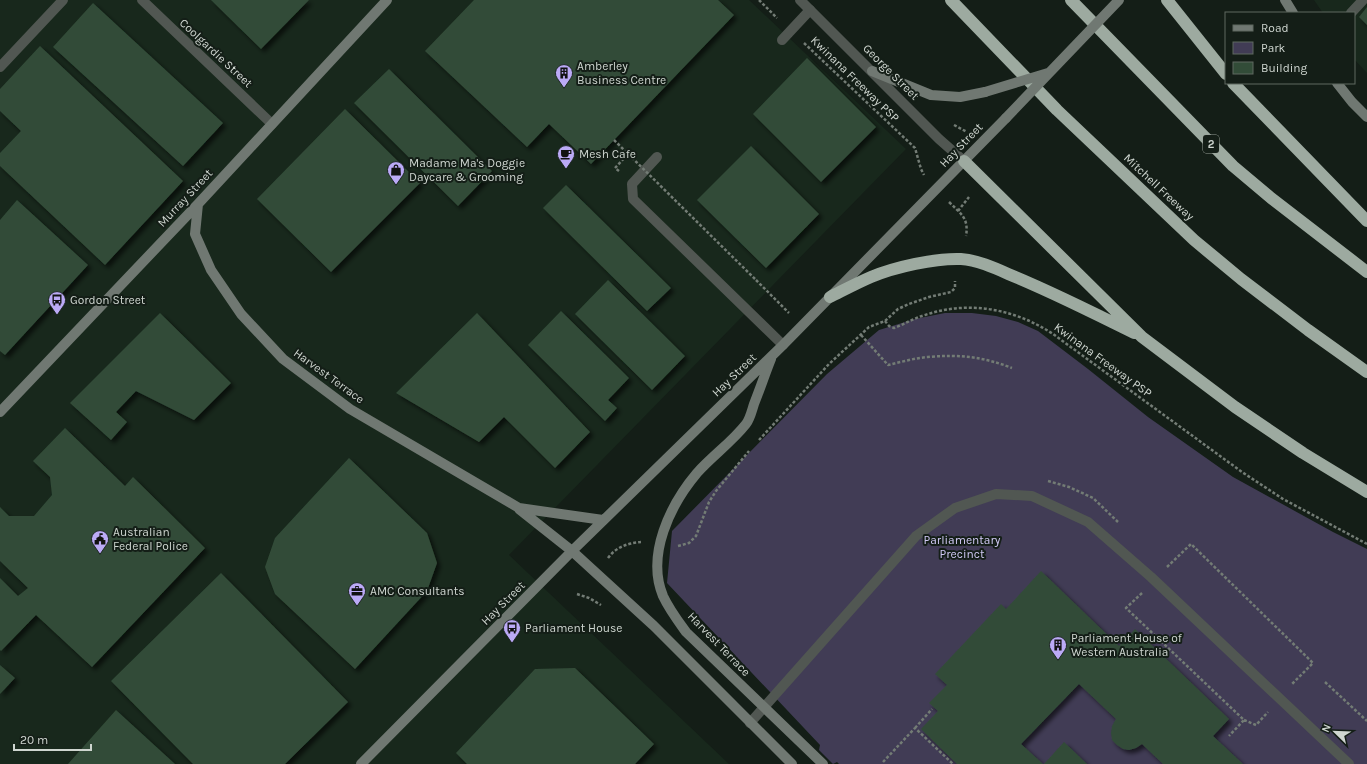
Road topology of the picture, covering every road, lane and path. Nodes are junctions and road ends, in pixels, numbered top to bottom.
1 (63, 0) edge
2 (142, 0) edge
3 (387, 0) edge
4 (759, 0) edge
5 (800, 0) edge
6 (951, 0) edge
7 (1071, 0) edge
8 (1119, 0) edge
9 (1167, 0) edge
10 (1285, 0) edge
11 (1363, 0) edge
12 (810, 10) junction
13 (1292, 12) edge
14 (1352, 12) edge
15 (791, 30) junction
16 (782, 40) dead end
17 (0, 67) edge
18 (872, 71) junction
19 (1050, 73) junction
20 (1225, 73) edge
21 (1234, 84) edge
22 (1338, 84) edge
23 (1367, 117) edge
24 (272, 124) junction
25 (952, 124) dead end
26 (969, 133) dead end
27 (614, 140) dead end
28 (657, 157) dead end
29 (964, 161) junction
30 (927, 178) dead end
31 (969, 197) dead end
32 (949, 202) dead end
33 (198, 204) junction
34 (958, 211) junction
35 (1367, 221) edge
36 (966, 236) dead end
37 (1367, 272) edge
38 (955, 281) dead end
39 (830, 297) junction
40 (885, 321) junction
41 (802, 326) junction
42 (861, 335) junction
43 (1142, 337) junction
44 (783, 345) junction
45 (772, 356) junction
46 (1012, 368) dead end
47 (1367, 372) edge
48 (1, 411) edge
49 (755, 444) dead end
50 (750, 450) dead end
51 (1367, 492) edge
52 (519, 508) junction
53 (603, 520) junction
54 (644, 542) dead end
55 (1367, 544) edge
56 (672, 545) dead end
57 (572, 551) junction
58 (607, 559) dead end
59 (1168, 568) dead end
60 (1152, 579) junction
61 (1325, 682) dead end
62 (764, 707) junction
63 (932, 709) dead end
64 (1367, 721) edge
65 (750, 723) junction
66 (915, 728) junction
67 (1229, 736) dead end
68 (883, 762) dead end
69 (361, 764) edge
70 (792, 764) edge
71 (823, 764) edge
72 (953, 764) edge
73 (1349, 764) edge

1 - 17 street
2 - 24 street, Coolgardie Street
3 - 24 main road, Murray Street
4 - 15 path, Kwinana Freeway PSP
5 - 12 street, George Street
6 - 47 highway, Mitchell Freeway
7 - 37 highway, 2
8 - 19 main road, Hay Street, bridge
9 - 20 highway
10 - 13 main road
11 - 14 street
12 - 15 street
12 - 18 street, George Street
15 - 16 street
15 - 30 path, Kwinana Freeway PSP
18 - 19 main road, bridge
18 - 29 street, George Street
19 - 29 main road, Hay Street, bridge
21 - 35 highway
22 - 23 main road
24 - 33 main road, Murray Street
25 - 26 path
27 - 41 path, bridge
28 - 44 street
29 - 39 main road, Hay Street
29 - 43 highway
31 - 34 path
32 - 34 path
33 - 48 main road, Murray Street
33 - 52 main road, Harvest Terrace
34 - 36 path
38 - 40 path
39 - 41 main road, Hay Street
39 - 43 highway
40 - 42 path
40 - 55 path, Kwinana Freeway PSP
41 - 44 main road, Hay Street
42 - 46 path
42 - 49 path
43 - 51 highway
44 - 45 main road, Hay Street
45 - 53 main road, Hay Street
45 - 62 main road, Harvest Terrace
50 - 56 path
52 - 53 main road, Harvest Terrace
52 - 57 main road, Harvest Terrace
53 - 57 main road, Hay Street
54 - 58 path
57 - 65 main road, Harvest Terrace
57 - 69 main road, Hay Street
59 - 60 path
60 - 62 street
60 - 67 path
60 - 73 street
61 - 64 path
62 - 65 street
62 - 71 main road, Harvest Terrace
63 - 66 path
65 - 70 main road, Harvest Terrace
66 - 68 path
66 - 72 path

